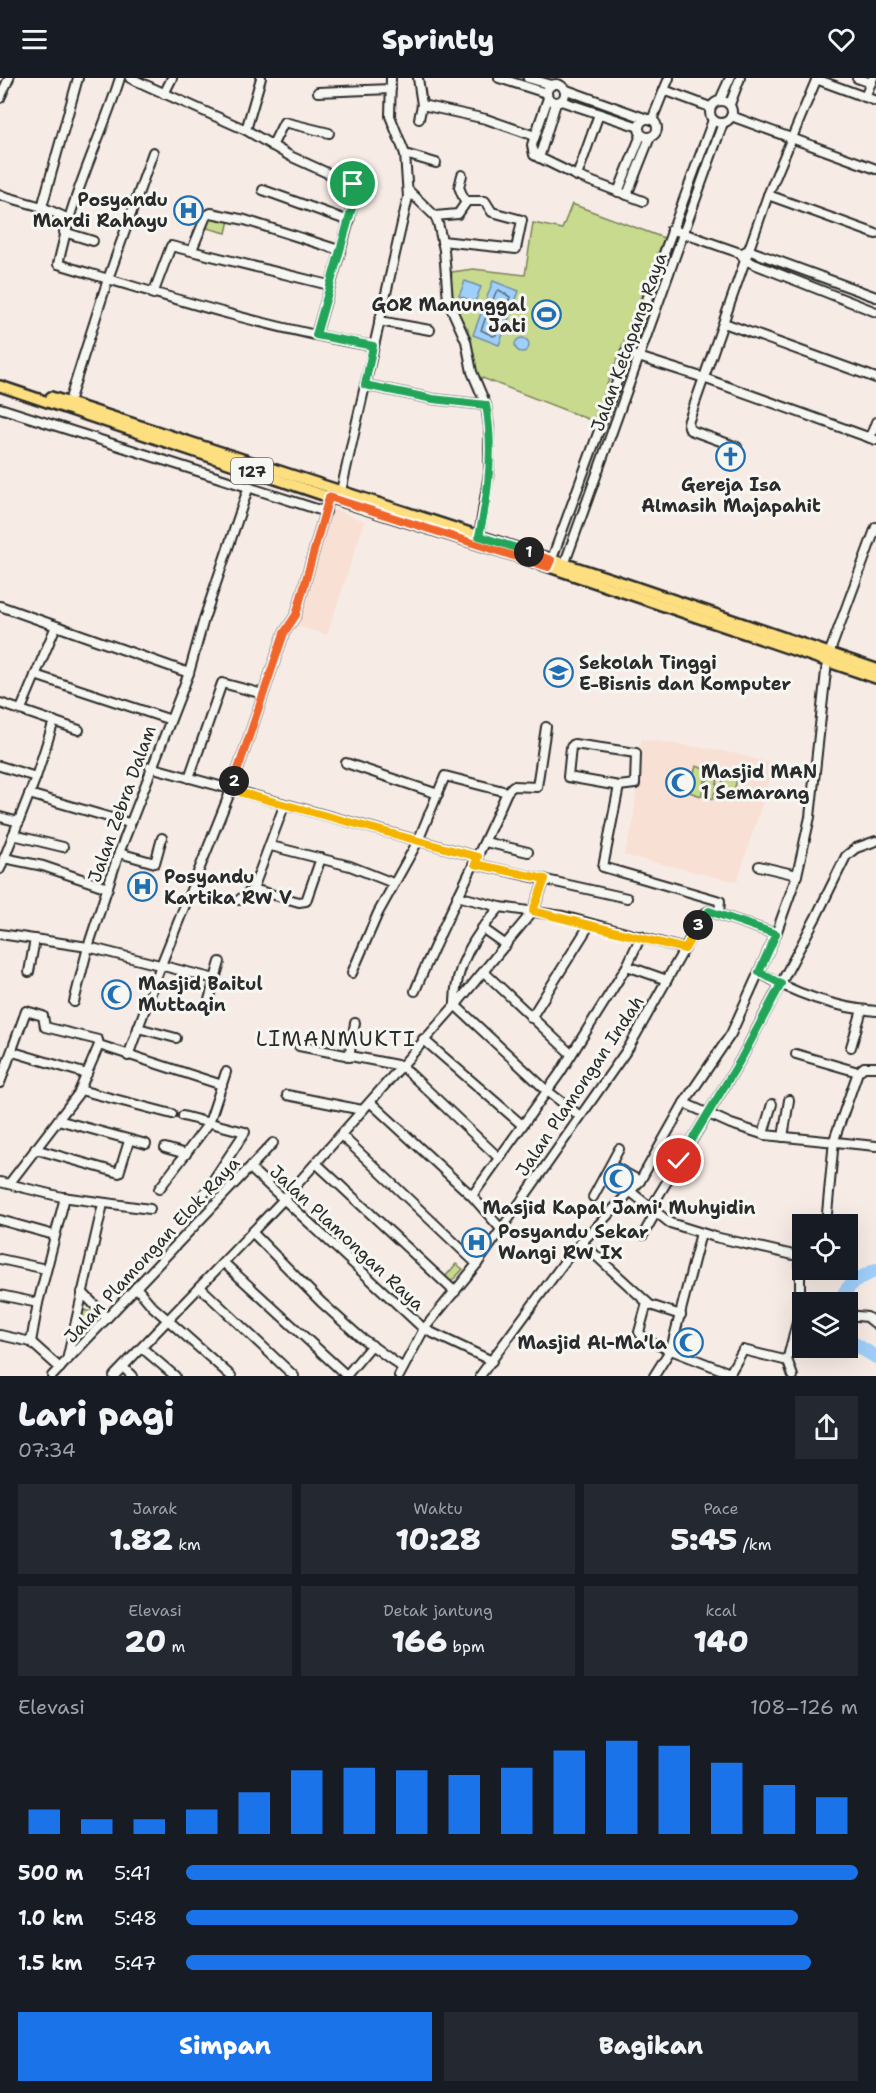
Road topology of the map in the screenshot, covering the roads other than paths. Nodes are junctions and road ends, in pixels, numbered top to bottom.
1 (9, 78) edge
2 (78, 78) edge
3 (120, 78) edge
4 (130, 78) edge
5 (172, 78) edge
6 (261, 78) edge
7 (391, 78) edge
8 (418, 78) edge
9 (499, 78) edge
10 (528, 78) edge
11 (566, 78) edge
12 (669, 78) edge
13 (740, 78) edge
14 (857, 78) edge
15 (816, 79) edge
16 (872, 80) edge
17 (729, 81) edge
18 (558, 84) edge
19 (736, 87) junction
20 (391, 89) junction
21 (664, 90) junction
22 (318, 93) dead end
23 (164, 94) junction
24 (547, 96) junction
25 (865, 97) junction
26 (0, 98) edge
27 (720, 100) junction
28 (876, 101) edge
29 (558, 102) junction
30 (730, 104) junction
31 (422, 105) junction
32 (710, 107) junction
33 (599, 114) junction
34 (731, 116) junction
35 (419, 119) dead end
36 (649, 120) junction
37 (713, 120) junction
38 (723, 123) junction
39 (246, 130) junction
40 (329, 133) dead end
41 (643, 133) junction
42 (535, 136) junction
43 (792, 138) junction
44 (272, 146) junction
45 (153, 152) dead end
46 (405, 154) junction
47 (539, 158) junction
48 (436, 163) dead end
49 (876, 169) edge
50 (462, 175) dead end
51 (577, 176) junction
52 (263, 190) dead end
53 (408, 190) junction
54 (618, 192) junction
55 (0, 195) edge
56 (627, 195) junction
57 (768, 195) junction
58 (643, 201) dead end
59 (465, 202) junction
60 (42, 207) junction
61 (435, 216) junction
62 (69, 219) junction
63 (349, 221) junction
64 (671, 229) junction
65 (64, 232) junction
66 (684, 233) junction
67 (876, 234) edge
68 (93, 241) dead end
69 (442, 241) junction
70 (192, 250) junction
71 (339, 250) junction
72 (744, 254) junction
73 (825, 278) junction
74 (108, 279) junction
75 (841, 284) junction
76 (329, 285) junction
77 (821, 290) junction
78 (153, 294) junction
79 (836, 296) junction
80 (876, 297) edge
81 (876, 312) edge
82 (379, 321) junction
83 (724, 323) junction
84 (430, 330) dead end
85 (316, 335) junction
86 (373, 346) junction
87 (626, 353) junction
88 (640, 358) junction
89 (705, 378) junction
90 (876, 378) edge
91 (0, 381) edge
92 (365, 385) junction
93 (0, 386) edge
94 (69, 402) junction
95 (486, 405) junction
96 (0, 408) edge
97 (876, 422) edge
98 (873, 439) edge
99 (737, 447) dead end
100 (580, 480) junction
101 (593, 485) junction
102 (249, 486) junction
103 (576, 490) junction
104 (341, 491) junction
105 (329, 497) junction
106 (589, 497) junction
107 (326, 512) junction
108 (876, 527) edge
109 (562, 529) junction
110 (575, 534) junction
111 (479, 536) junction
112 (550, 563) junction
113 (563, 567) junction
114 (0, 606) edge
115 (56, 626) junction
116 (828, 658) junction
117 (876, 669) edge
118 (189, 673) junction
119 (35, 675) junction
120 (876, 678) edge
121 (263, 694) junction
122 (0, 703) edge
123 (21, 709) junction
124 (168, 719) junction
125 (54, 721) junction
126 (546, 727) dead end
127 (79, 730) dead end
128 (346, 763) dead end
129 (0, 766) edge
130 (150, 768) junction
131 (36, 777) junction
132 (189, 778) junction
133 (619, 786) junction
134 (231, 790) junction
135 (507, 792) junction
136 (29, 794) junction
137 (438, 794) junction
138 (284, 806) junction
139 (0, 817) edge
140 (19, 822) junction
141 (129, 823) junction
142 (13, 835) junction
143 (162, 838) dead end
144 (418, 841) junction
145 (876, 841) edge
146 (485, 842) junction
147 (271, 846) junction
148 (63, 847) dead end
149 (528, 852) dead end
150 (118, 853) junction
151 (321, 858) junction
152 (476, 860) junction
153 (2, 863) edge
154 (759, 866) dead end
155 (797, 875) junction
156 (545, 879) junction
157 (393, 883) junction
158 (108, 888) junction
159 (253, 889) junction
160 (457, 896) junction
161 (627, 898) dead end
162 (239, 900) dead end
163 (500, 907) junction
164 (533, 911) junction
165 (719, 914) junction
166 (590, 924) junction
167 (482, 928) junction
168 (0, 934) edge
169 (776, 934) junction
170 (640, 936) junction
171 (35, 939) junction
172 (506, 945) junction
173 (88, 947) junction
174 (685, 949) junction
175 (220, 962) dead end
176 (161, 965) junction
177 (627, 966) junction
178 (29, 972) dead end
179 (484, 972) junction
180 (759, 972) junction
181 (352, 973) dead end
182 (215, 980) junction
183 (667, 980) junction
184 (774, 981) junction
185 (415, 991) dead end
186 (209, 1000) dead end
187 (74, 1002) dead end
188 (455, 1005) junction
189 (862, 1010) junction
190 (876, 1011) edge
191 (531, 1018) junction
192 (355, 1023) dead end
193 (138, 1028) junction
194 (176, 1038) dead end
195 (423, 1039) junction
196 (99, 1046) junction
197 (299, 1046) dead end
198 (851, 1047) dead end
199 (13, 1052) junction
200 (571, 1054) junction
201 (796, 1054) dead end
202 (128, 1056) junction
203 (349, 1057) junction
204 (402, 1066) junction
205 (876, 1067) edge
206 (226, 1072) dead end
207 (858, 1072) junction
208 (87, 1074) junction
209 (0, 1083) edge
210 (222, 1085) junction
211 (80, 1090) junction
212 (546, 1090) junction
213 (287, 1095) dead end
214 (789, 1100) dead end
215 (370, 1102) junction
216 (684, 1103) junction
217 (772, 1104) dead end
218 (362, 1110) junction
219 (172, 1114) dead end
220 (707, 1114) junction
221 (183, 1116) dead end
222 (580, 1116) junction
223 (58, 1120) junction
224 (209, 1123) junction
225 (521, 1124) junction
226 (763, 1134) junction
227 (341, 1135) junction
228 (783, 1137) junction
229 (834, 1140) junction
230 (129, 1141) junction
231 (273, 1143) dead end
232 (146, 1144) dead end
233 (876, 1146) edge
234 (165, 1148) dead end
235 (35, 1149) junction
236 (619, 1149) dead end
237 (186, 1154) junction
238 (499, 1158) junction
239 (317, 1164) junction
240 (611, 1165) junction
241 (250, 1168) junction
242 (640, 1181) junction
243 (0, 1182) edge
244 (9, 1184) junction
245 (159, 1189) dead end
246 (631, 1192) junction
247 (472, 1196) junction
248 (65, 1197) junction
249 (202, 1197) dead end
250 (593, 1197) dead end
251 (284, 1199) junction
252 (103, 1204) junction
253 (150, 1209) dead end
254 (654, 1210) junction
255 (827, 1214) edge
256 (0, 1220) edge
257 (501, 1229) junction
258 (252, 1232) junction
259 (701, 1233) junction
260 (54, 1234) junction
261 (643, 1234) dead end
262 (581, 1242) junction
263 (792, 1254) edge
264 (0, 1259) edge
265 (224, 1263) junction
266 (477, 1264) junction
267 (46, 1269) junction
268 (136, 1287) junction
269 (201, 1288) junction
270 (82, 1292) junction
271 (455, 1292) junction
272 (0, 1295) edge
273 (38, 1303) junction
274 (647, 1303) junction
275 (681, 1315) junction
276 (858, 1317) edge
277 (107, 1318) junction
278 (170, 1321) junction
279 (876, 1324) edge
280 (424, 1329) junction
281 (0, 1335) edge
282 (792, 1340) edge
283 (31, 1342) junction
284 (372, 1345) junction
285 (142, 1348) junction
286 (671, 1349) junction
287 (786, 1359) junction
288 (492, 1360) junction
289 (63, 1366) junction
290 (123, 1367) junction
291 (401, 1372) edge
292 (173, 1375) edge
293 (346, 1375) edge
294 (52, 1376) edge
295 (114, 1376) edge
296 (132, 1376) edge
297 (231, 1376) edge
298 (294, 1376) edge
299 (480, 1376) edge
300 (654, 1376) edge
301 (793, 1376) edge

1 - 26 street
2 - 60 street
3 - 62 street
4 - 23 street
5 - 23 street
6 - 39 street
7 - 20 street
8 - 31 street
9 - 24 street
10 - 18 street
11 - 18 street
12 - 21 street
13 - 19 street
14 - 16 street
15 - 25 street
15 - 43 street
16 - 25 street
17 - 19 street
17 - 27 street
18 - 24 street
18 - 29 street
18 - 36 street
19 - 30 street
20 - 22 street
20 - 46 street
21 - 32 street
21 - 36 street
23 - 39 street
24 - 29 street
24 - 42 street
25 - 28 street
27 - 30 street
27 - 32 street
29 - 33 street
29 - 47 street
30 - 34 street
31 - 35 street
31 - 42 street
32 - 37 street
33 - 41 street
33 - 51 street
34 - 38 street
34 - 43 street
36 - 41 street
36 - 41 street
37 - 38 street
37 - 64 street, Jalan Ketapang Raya
38 - 66 street, Jalan Ketapang Raya
39 - 44 street
40 - 44 street
41 - 54 street
41 - 56 street
42 - 47 street
43 - 49 street
43 - 57 street
44 - 63 street
45 - 74 street
46 - 48 street
46 - 53 street
47 - 51 street
50 - 59 street
51 - 54 street
52 - 63 street
53 - 61 street
53 - 82 street
54 - 56 street
55 - 60 street
56 - 58 street
57 - 67 street
57 - 72 street
59 - 61 street
59 - 69 street
60 - 62 street
61 - 69 street
62 - 65 street
63 - 71 street
64 - 66 street
64 - 87 street, Jalan Ketapang Raya
65 - 68 street
65 - 74 street
66 - 72 street
66 - 88 street, Jalan Ketapang Raya
69 - 95 street
70 - 71 street
70 - 76 street
70 - 78 street
71 - 76 street
72 - 73 street
72 - 77 street
72 - 83 street
73 - 75 street
73 - 77 street
74 - 78 street
74 - 94 street
75 - 79 street
75 - 80 street
76 - 85 street
77 - 79 street
78 - 85 street
79 - 81 street
82 - 84 street
82 - 86 street
83 - 89 street
83 - 90 street
85 - 86 street
86 - 92 street
87 - 88 street
87 - 100 street, Jalan Ketapang Raya
88 - 89 street
88 - 101 street, Jalan Ketapang Raya
89 - 98 street
89 - 99 street
91 - 94 main road, 127
92 - 95 street
92 - 104 street
93 - 105 main road, 127
94 - 104 main road, 127
95 - 111 street
96 - 102 street
97 - 98 street
100 - 101 street
100 - 103 street, Jalan Ketapang Raya
101 - 106 street, Jalan Ketapang Raya
102 - 107 street
102 - 118 street, Jalan Zebra Dalam
103 - 106 street
103 - 109 street, Jalan Ketapang Raya
104 - 111 main road, 127
105 - 107 street
105 - 112 main road, 127
106 - 110 street, Jalan Ketapang Raya
107 - 121 street
108 - 116 street
109 - 110 street
109 - 112 street, Jalan Ketapang Raya
110 - 113 street, Jalan Ketapang Raya
111 - 112 main road, 127
112 - 113 main road, 127
113 - 116 main road, 127
114 - 115 street
115 - 118 street
115 - 119 street
116 - 117 main road, 127
116 - 120 main road, 127
116 - 155 street
118 - 124 street, Jalan Zebra Dalam
119 - 123 street
119 - 124 street
121 - 132 street
121 - 134 street
122 - 123 street
123 - 125 street
124 - 130 street, Jalan Zebra Dalam
125 - 127 street
125 - 131 street
126 - 135 street
128 - 137 street
129 - 131 street
130 - 132 street
130 - 141 street, Jalan Zebra Dalam
131 - 136 street
132 - 134 street
133 - 133 street
133 - 165 street
134 - 138 street
134 - 176 street
135 - 137 street
135 - 146 street
136 - 140 street
136 - 141 street
137 - 144 street
138 - 144 street
138 - 147 street
139 - 140 street
140 - 142 street
141 - 150 street, Jalan Zebra Dalam
142 - 148 street
142 - 153 street
143 - 150 street
144 - 152 street
144 - 157 street
145 - 184 street
146 - 149 street
146 - 152 street
147 - 151 street
147 - 159 street
150 - 158 street, Jalan Zebra Dalam
151 - 157 street
151 - 159 street
152 - 156 street
152 - 160 street
153 - 158 street
154 - 155 street
155 - 169 street
156 - 161 street
156 - 164 street
157 - 181 street
158 - 173 street, Jalan Zebra Dalam
159 - 162 street
160 - 163 street
160 - 185 street
163 - 164 street
163 - 167 street
164 - 166 street
164 - 172 street
165 - 169 street
165 - 174 street, Jalan Plamongan Indah
166 - 170 street
166 - 191 street
167 - 172 street
167 - 188 street
168 - 171 street
169 - 180 street
170 - 174 street
170 - 177 street
171 - 173 street
171 - 178 street
172 - 179 street
173 - 176 street
173 - 187 street, Jalan Zebra Dalam
174 - 183 street, Jalan Plamongan Indah
175 - 182 street
176 - 182 street
176 - 193 street
177 - 183 street
177 - 200 street
179 - 188 street
179 - 191 street
180 - 184 street
180 - 216 street
182 - 186 street
183 - 222 street, Jalan Plamongan Indah
184 - 189 street
184 - 220 street
188 - 195 street
188 - 212 street
189 - 190 street
189 - 198 street
191 - 200 street
192 - 203 street
193 - 194 street
193 - 202 street
195 - 204 street
195 - 225 street
196 - 199 street
196 - 202 street
196 - 208 street
197 - 203 street
199 - 208 street
199 - 209 street
200 - 212 street
201 - 207 street
202 - 210 street
203 - 204 street
204 - 215 street
204 - 238 street
205 - 207 street
206 - 210 street
207 - 229 street
208 - 211 street
210 - 224 street
211 - 219 street
211 - 223 street
212 - 222 street
212 - 225 street
213 - 218 street
214 - 228 street
215 - 218 street
215 - 247 street
216 - 220 street
216 - 242 street
217 - 226 street
218 - 227 street
220 - 226 street
220 - 254 street
221 - 224 street
222 - 257 street, Jalan Plamongan Indah
223 - 230 street
223 - 235 street
224 - 237 street
224 - 249 street
225 - 238 street
226 - 228 street
227 - 239 street
227 - 266 street
228 - 229 street
229 - 233 street
229 - 255 street
230 - 232 street
230 - 235 street
231 - 241 street, Jalan Plamongan Elok Raya
234 - 237 street
235 - 244 street
236 - 240 street
237 - 245 street
238 - 247 street
239 - 251 street
239 - 271 street
240 - 242 street
240 - 250 street
241 - 251 street, Jalan Plamongan Raya
241 - 268 street, Jalan Plamongan Elok Raya
242 - 246 street
243 - 244 street
244 - 248 street
246 - 254 street
246 - 262 street
247 - 257 street
248 - 252 street
248 - 260 street
251 - 258 street
251 - 280 street, Jalan Plamongan Raya
252 - 253 street
252 - 270 street
254 - 259 street
254 - 261 street
256 - 260 street
257 - 266 street, Jalan Plamongan Indah
258 - 265 street
258 - 284 street
259 - 263 street
259 - 275 street
260 - 267 street
262 - 274 street
262 - 288 street
264 - 267 street
265 - 269 street
265 - 293 street
266 - 271 street, Jalan Plamongan Indah
267 - 273 street
268 - 277 street, Jalan Plamongan Elok Raya
268 - 278 street
269 - 278 street
269 - 298 street
270 - 277 street
270 - 289 street
271 - 280 street, Jalan Plamongan Indah
272 - 273 street
273 - 283 street
274 - 275 street
274 - 286 street
275 - 286 street
276 - 279 street
277 - 289 street, Jalan Plamongan Elok Raya
278 - 285 street
278 - 297 street
280 - 288 street, Jalan Plamongan Raya
280 - 291 street, Jalan Plamongan Indah
281 - 283 street
282 - 287 street
283 - 289 street
284 - 291 street
284 - 293 street
285 - 290 street
285 - 292 street
286 - 287 street
286 - 300 street
287 - 301 street
288 - 299 street
289 - 294 street, Jalan Plamongan Elok Raya
290 - 295 street
290 - 296 street

